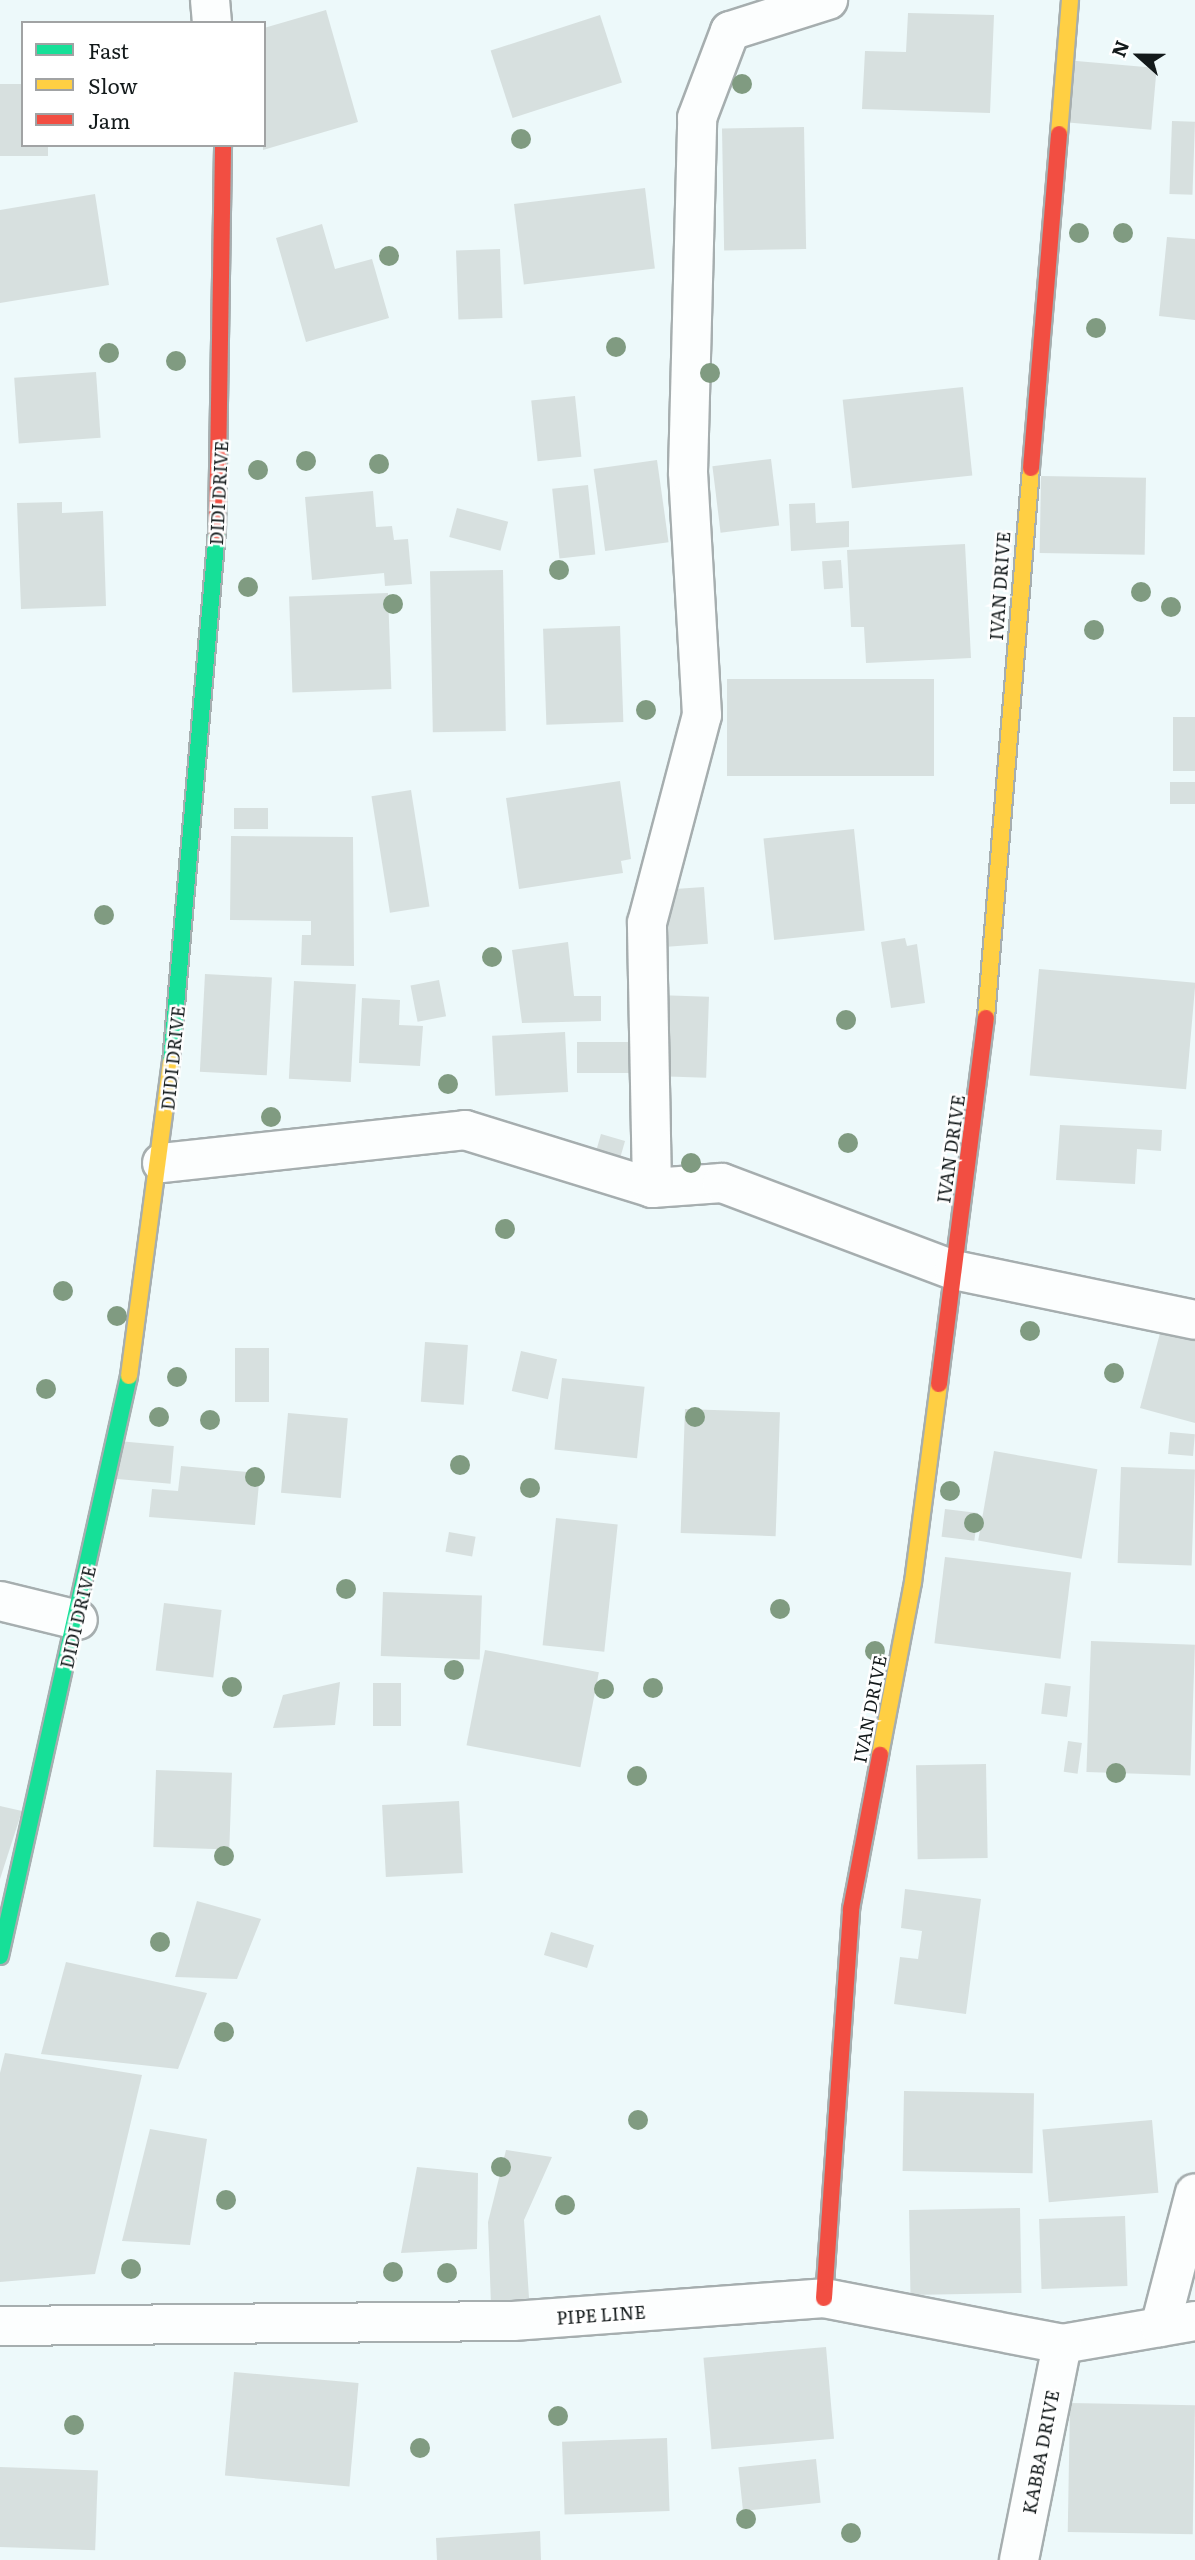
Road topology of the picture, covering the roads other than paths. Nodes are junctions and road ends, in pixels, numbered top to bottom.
1 (209, 0) edge
2 (828, 0) edge
3 (1070, 0) edge
4 (212, 21) edge
5 (223, 147) edge
6 (162, 1163) junction
7 (652, 1188) junction
8 (954, 1270) junction
9 (1195, 1320) edge
10 (0, 1601) edge
11 (78, 1620) junction
12 (0, 1956) edge
13 (1195, 2193) edge
14 (824, 2298) junction
15 (1177, 2324) edge
16 (0, 2326) edge
17 (1062, 2344) junction
18 (1019, 2560) edge

1 - 4 street
2 - 7 street
3 - 8 street, IVAN DRIVE
5 - 6 street, DIDI DRIVE
6 - 7 street
6 - 11 street, DIDI DRIVE
7 - 8 street
8 - 9 street
8 - 14 street, IVAN DRIVE
10 - 11 street
11 - 12 street, DIDI DRIVE
13 - 15 street
14 - 16 street, PIPE LINE
14 - 17 street, PIPE LINE
15 - 17 street, PIPE LINE
17 - 18 street, KABBA DRIVE

